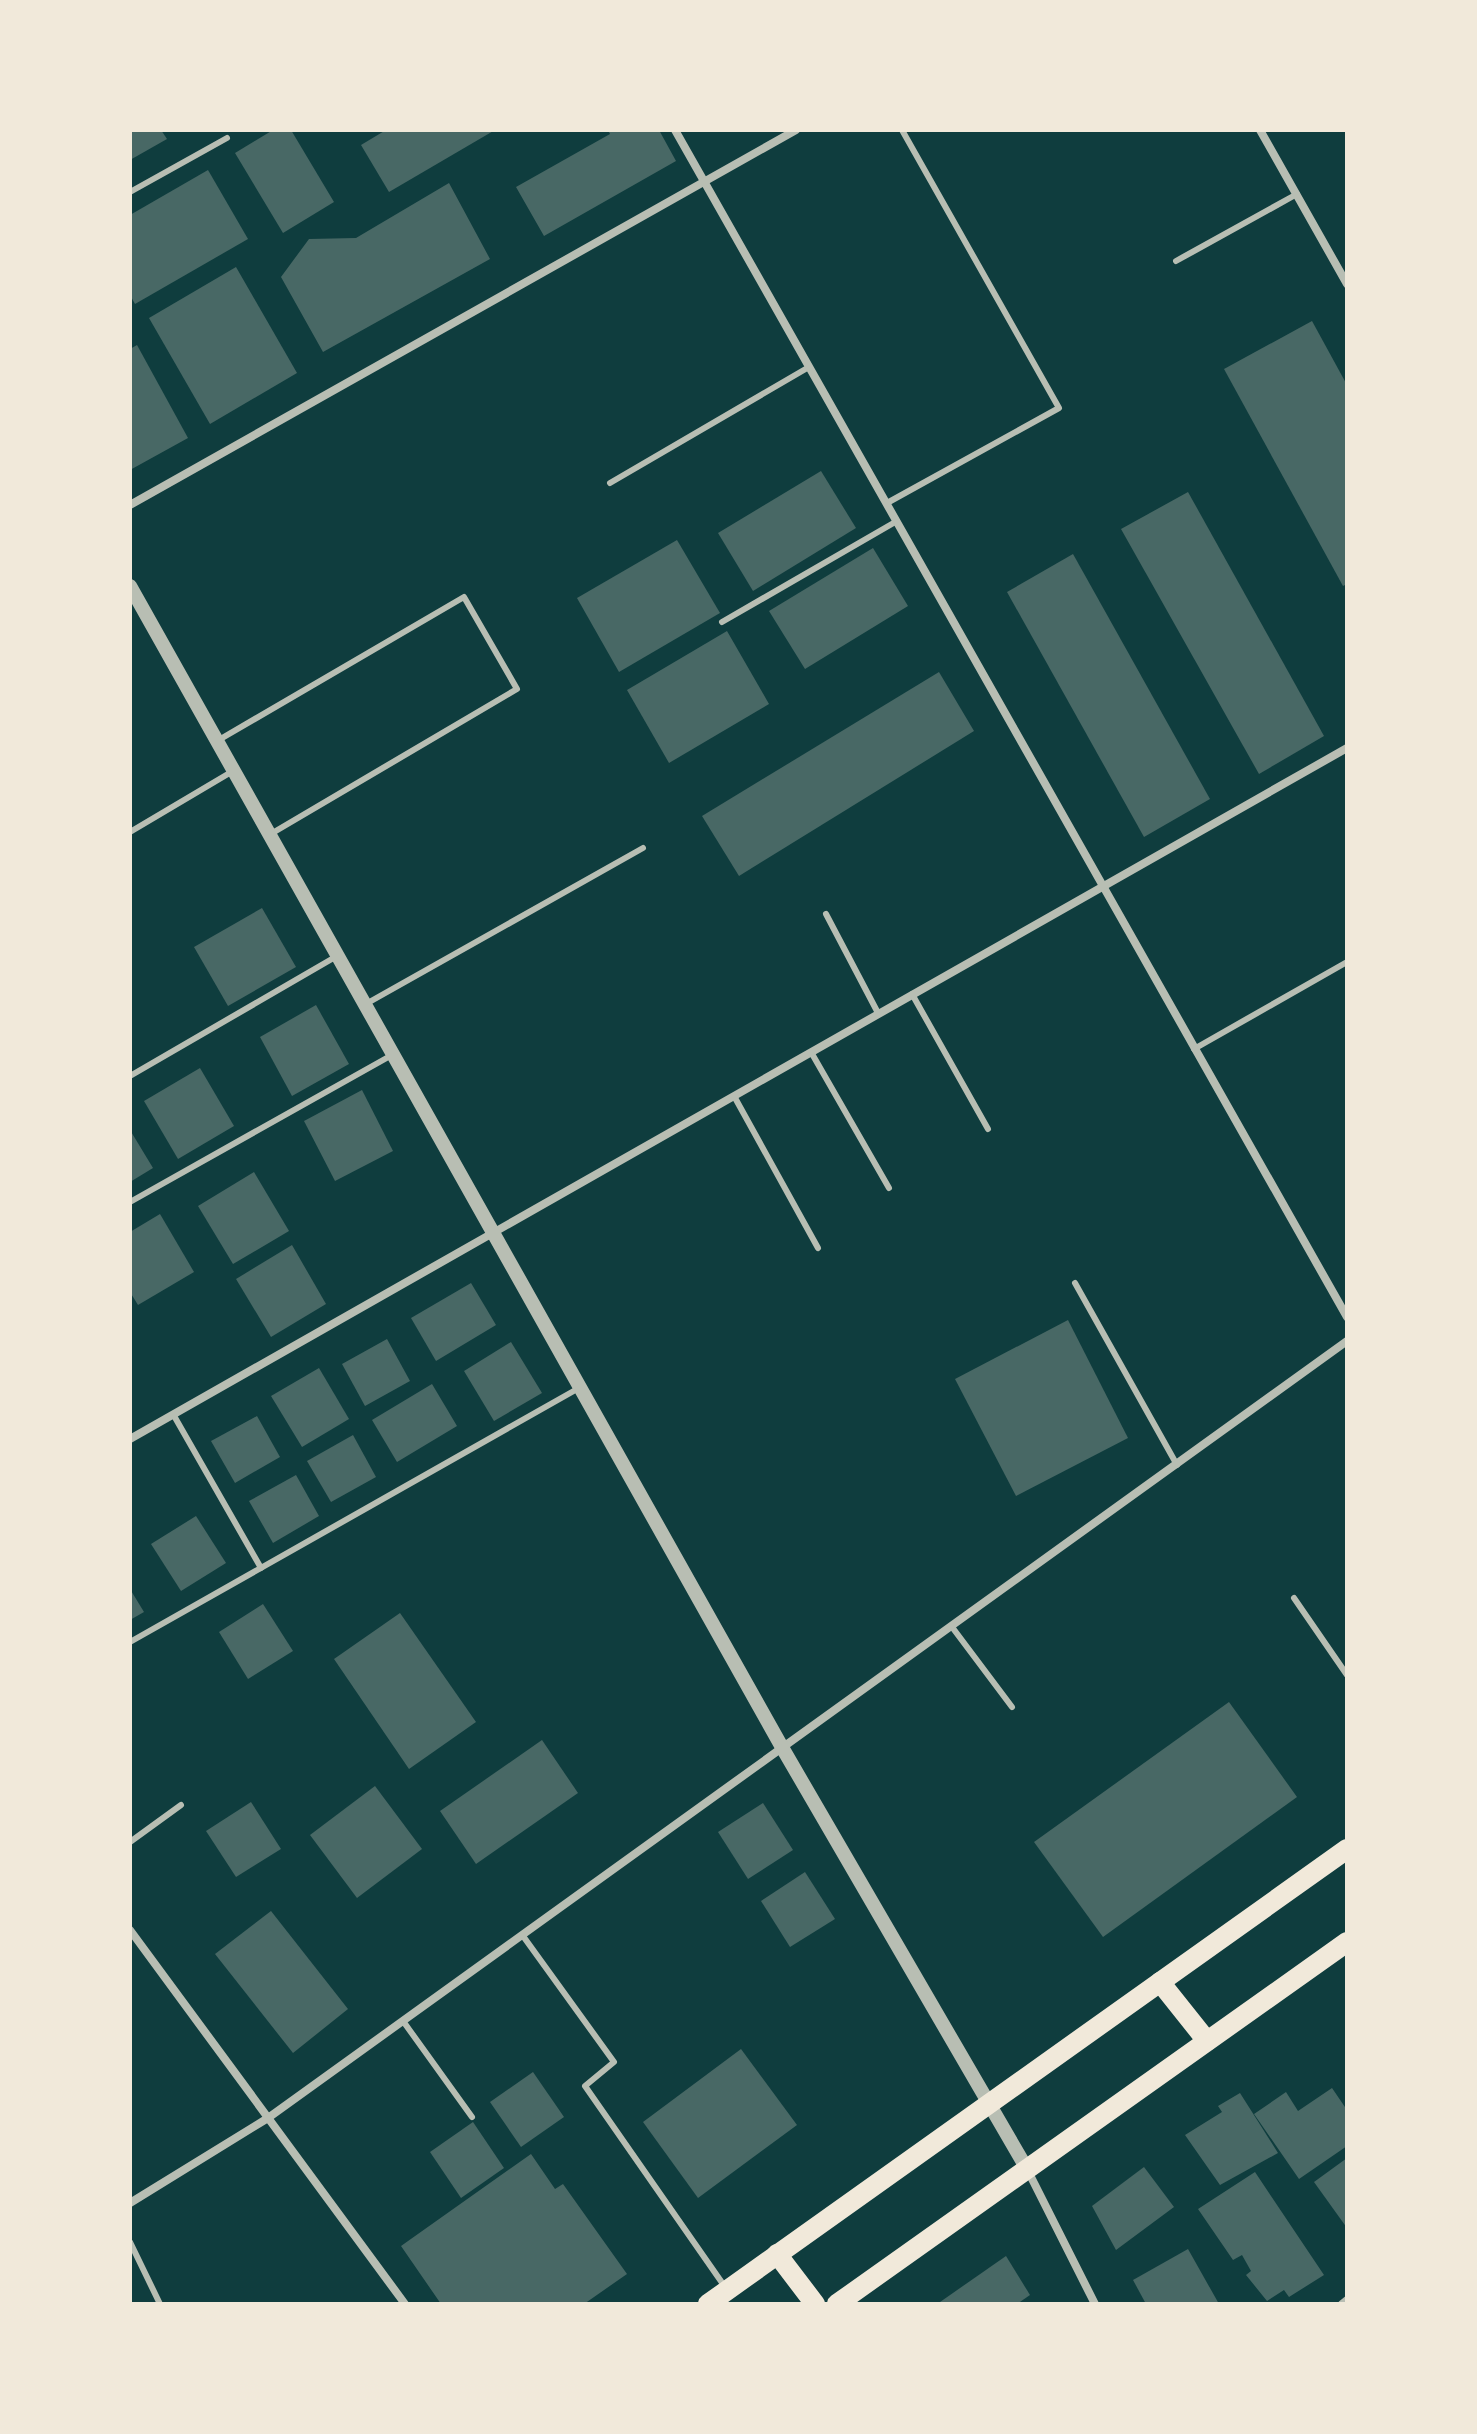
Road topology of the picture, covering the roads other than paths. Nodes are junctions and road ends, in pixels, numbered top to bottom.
1 (675, 130) edge
2 (796, 130) edge
3 (902, 130) edge
4 (1260, 130) edge
5 (227, 138) dead end
6 (705, 182) junction
7 (130, 192) edge
8 (1297, 194) junction
9 (1176, 261) dead end
10 (1347, 284) edge
11 (809, 367) junction
12 (610, 483) dead end
13 (887, 503) junction
14 (130, 505) edge
15 (897, 521) junction
16 (130, 586) edge
17 (722, 622) dead end
18 (216, 741) junction
19 (1347, 748) edge
20 (233, 771) junction
21 (130, 832) edge
22 (269, 835) junction
23 (643, 848) dead end
24 (1103, 884) junction
25 (826, 914) dead end
26 (337, 956) junction
27 (1347, 962) edge
28 (912, 994) junction
29 (364, 1005) junction
30 (878, 1013) junction
31 (1194, 1049) junction
32 (811, 1052) junction
33 (392, 1055) junction
34 (130, 1076) edge
35 (734, 1096) junction
36 (988, 1129) dead end
37 (889, 1188) dead end
38 (130, 1202) edge
39 (492, 1234) junction
40 (818, 1248) dead end
41 (1075, 1283) dead end
42 (1347, 1317) edge
43 (1347, 1341) edge
44 (579, 1388) junction
45 (173, 1414) junction
46 (130, 1439) edge
47 (1177, 1465) junction
48 (261, 1568) junction
49 (1294, 1598) dead end
50 (952, 1627) junction
51 (130, 1642) edge
52 (1347, 1675) edge
53 (1012, 1707) dead end
54 (783, 1749) junction
55 (181, 1805) dead end
56 (130, 1842) edge
57 (1347, 1849) edge
58 (130, 1930) edge
59 (523, 1936) junction
60 (1347, 1942) edge
61 (1160, 1982) junction
62 (403, 2021) junction
63 (1207, 2041) junction
64 (989, 2104) junction
65 (472, 2117) dead end
66 (268, 2118) junction
67 (1027, 2169) junction
68 (130, 2203) edge
69 (130, 2242) edge
70 (777, 2254) junction
71 (727, 2290) junction
72 (1347, 2300) edge
73 (160, 2304) edge
74 (405, 2304) edge
75 (708, 2304) edge
76 (815, 2304) edge
77 (837, 2304) edge
78 (1095, 2304) edge
79 (1342, 2304) edge

1 - 6 street
2 - 6 street
3 - 13 lane
4 - 8 street
5 - 7 lane
6 - 11 street
6 - 14 street
8 - 9 lane
8 - 10 street
11 - 12 lane
11 - 13 street
13 - 15 street
15 - 17 lane
15 - 24 street
16 - 18 street
18 - 20 street
18 - 22 lane
19 - 24 street
20 - 21 lane
20 - 22 street
22 - 26 street
23 - 29 lane
24 - 28 street
24 - 31 street
25 - 30 lane
26 - 29 street
26 - 34 lane
27 - 31 lane
28 - 30 street
28 - 36 lane
29 - 33 street
30 - 32 street
31 - 42 street
32 - 35 street
32 - 37 lane
33 - 38 lane
33 - 39 street
35 - 39 street
35 - 40 lane
39 - 44 street
39 - 45 street
41 - 47 lane
43 - 47 street
44 - 48 lane
44 - 54 street
45 - 46 street
45 - 48 lane
47 - 50 street
48 - 51 lane
49 - 52 lane
50 - 53 lane
50 - 54 street
54 - 59 street
54 - 64 street
55 - 56 lane
57 - 61 main road
58 - 66 street
59 - 62 street
59 - 71 lane
60 - 63 main road
61 - 63 main road
61 - 64 main road
62 - 65 lane
62 - 66 street
63 - 67 main road
64 - 67 street
64 - 70 main road
66 - 68 street
66 - 74 street
67 - 77 main road
67 - 78 street
69 - 73 lane
70 - 71 main road
70 - 76 main road
71 - 75 main road
72 - 79 street

